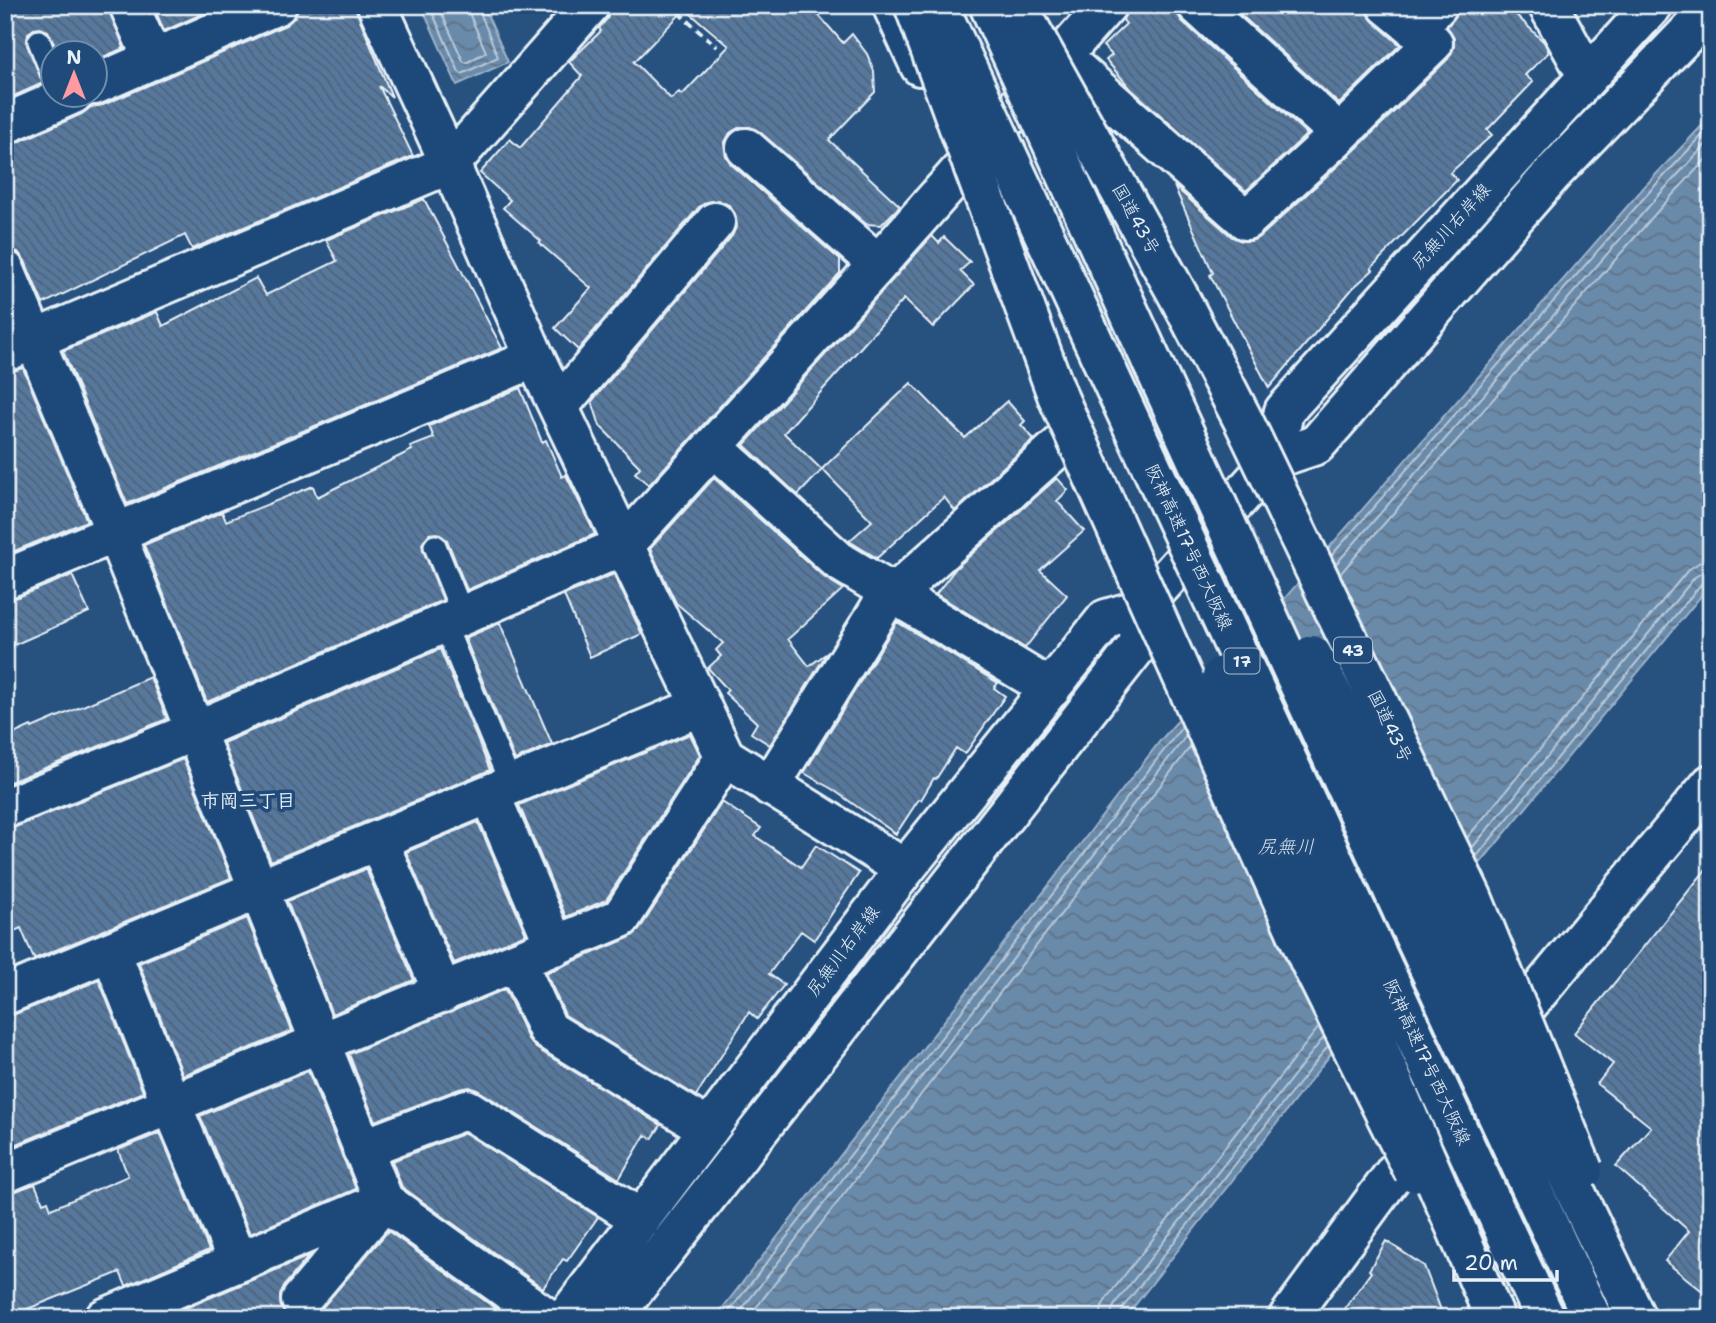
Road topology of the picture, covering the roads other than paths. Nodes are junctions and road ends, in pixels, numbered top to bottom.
1 (129, 5) edge
2 (277, 5) edge
3 (377, 5) edge
4 (590, 5) edge
5 (892, 5) edge
6 (915, 5) edge
7 (938, 5) edge
8 (989, 5) edge
9 (1017, 5) edge
10 (1037, 5) edge
11 (1107, 5) edge
12 (1197, 5) edge
13 (1548, 5) edge
14 (1653, 5) edge
15 (1711, 9) edge
16 (1413, 13) edge
17 (1061, 56) junction
18 (153, 61) junction
19 (1587, 75) junction
20 (108, 77) edge
21 (38, 106) edge
22 (5, 124) edge
23 (1340, 134) junction
24 (747, 148) dead end
25 (450, 164) junction
26 (965, 166) junction
27 (715, 222) dead end
28 (878, 264) junction
29 (5, 270) edge
30 (1116, 281) junction
31 (1072, 297) junction
32 (20, 346) edge
33 (535, 358) junction
34 (559, 406) junction
35 (1064, 443) junction
36 (713, 447) junction
37 (1274, 459) junction
38 (116, 534) junction
39 (435, 546) dead end
40 (623, 546) junction
41 (5, 579) edge
42 (890, 592) junction
43 (1140, 609) junction
44 (453, 619) junction
45 (1051, 688) junction
46 (701, 706) junction
47 (195, 731) junction
48 (725, 757) junction
49 (1711, 784) edge
50 (770, 786) junction
51 (500, 790) junction
52 (5, 808) edge
53 (377, 841) junction
54 (905, 869) junction
55 (259, 891) junction
56 (555, 946) junction
57 (111, 952) junction
58 (517, 962) junction
59 (443, 993) junction
60 (5, 995) edge
61 (320, 1045) junction
62 (172, 1106) junction
63 (709, 1129) junction
64 (362, 1150) junction
65 (5, 1173) edge
66 (384, 1201) junction
67 (641, 1219) junction
68 (238, 1262) junction
69 (301, 1300) dead end
70 (179, 1304) edge
71 (105, 1318) edge
72 (547, 1318) edge
73 (566, 1318) edge
74 (612, 1318) edge
75 (1289, 1318) edge
76 (1486, 1318) edge
77 (1495, 1318) edge
78 (1545, 1318) edge
79 (1592, 1318) edge
80 (1636, 1318) edge
81 (1643, 1318) edge

1 - 18 main road
2 - 18 main road
3 - 25 main road
4 - 25 main road
5 - 26 main road
6 - 76 main road, bridge
7 - 31 main road, 阪神高速17号西大阪線 / 17, bridge
8 - 30 main road, 17, bridge
9 - 81 main road, 国道43号 / 43, bridge
10 - 17 main road
11 - 17 main road
12 - 23 main road
13 - 19 main road
14 - 19 main road, 尻無川右岸線
15 - 37 main road
16 - 23 main road
17 - 23 main road
17 - 26 main road
17 - 37 main road
18 - 20 main road
19 - 37 main road, 尻無川右岸線
21 - 22 main road
24 - 28 main road
25 - 32 main road
25 - 33 main road
26 - 28 main road
26 - 35 main road
27 - 34 main road
28 - 36 main road
29 - 32 main road
30 - 79 main road, 17, bridge
30 - 80 main road, bridge
31 - 77 main road, bridge
31 - 78 main road, 阪神高速17号西大阪線 / 17, bridge
32 - 38 main road
33 - 34 main road
33 - 38 main road
34 - 40 main road
35 - 42 main road
35 - 43 main road
36 - 40 main road
36 - 42 main road
37 - 43 main road
38 - 41 main road
38 - 47 main road
39 - 44 lane
40 - 44 main road
40 - 46 main road
42 - 45 main road
42 - 50 main road
43 - 45 main road, 尻無川右岸線
43 - 74 main road
44 - 47 main road
44 - 51 lane
45 - 54 main road, 尻無川右岸線
46 - 48 main road
46 - 51 main road
47 - 52 main road
47 - 55 main road
48 - 50 main road
48 - 56 main road
49 - 75 main road
50 - 54 main road
51 - 53 main road
51 - 56 main road
53 - 55 main road
53 - 59 main road
54 - 63 main road, 尻無川右岸線
55 - 57 main road
55 - 61 main road
56 - 58 main road
57 - 60 main road
57 - 62 main road
58 - 59 main road
58 - 63 main road
59 - 61 main road
61 - 62 main road
61 - 64 main road
62 - 65 main road
62 - 68 main road
63 - 67 main road, 尻無川右岸線
64 - 66 main road
64 - 67 main road
66 - 68 main road
66 - 69 main road
66 - 72 main road
67 - 73 main road, 尻無川右岸線
68 - 70 main road
70 - 71 main road

